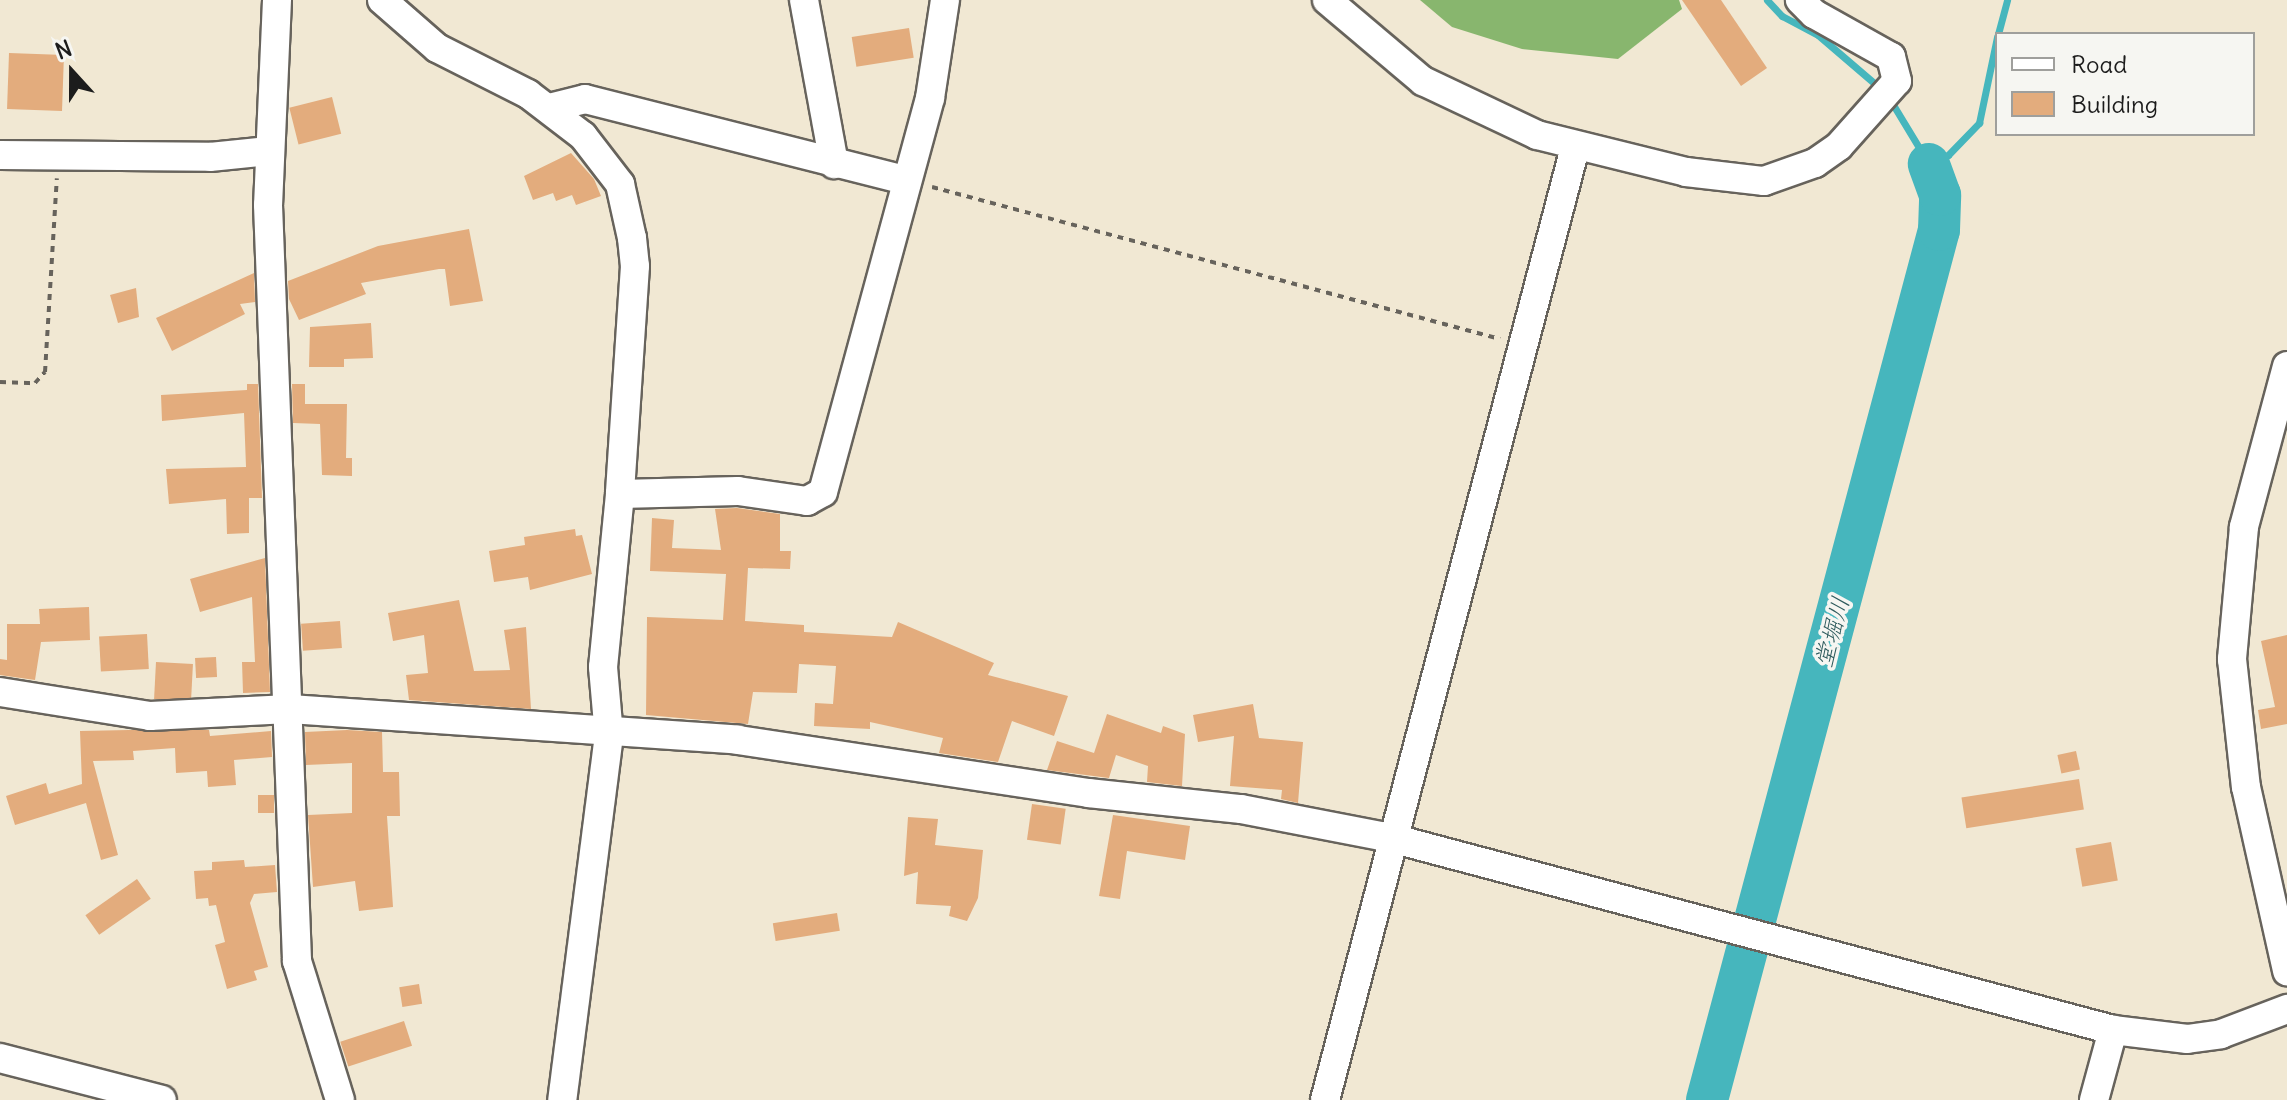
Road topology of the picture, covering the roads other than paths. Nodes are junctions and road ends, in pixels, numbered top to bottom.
1 (277, 0) edge
2 (382, 0) edge
3 (804, 0) edge
4 (945, 0) edge
5 (1327, 0) edge
6 (1800, 0) edge
7 (549, 108) junction
8 (1575, 148) junction
9 (269, 151) junction
10 (0, 155) edge
11 (834, 164) junction
12 (905, 180) junction
13 (2287, 366) edge
14 (620, 494) junction
15 (0, 692) edge
16 (289, 709) junction
17 (609, 735) junction
18 (1391, 838) junction
19 (2287, 971) edge
20 (2287, 1009) edge
21 (2113, 1030) junction
22 (0, 1058) edge
23 (162, 1100) edge
24 (340, 1100) edge
25 (562, 1100) edge
26 (1325, 1100) edge
27 (2094, 1100) edge

1 - 9 street
2 - 7 street
3 - 11 street
4 - 12 street
5 - 8 street
6 - 8 street
7 - 11 street
7 - 14 street
8 - 18 street
9 - 10 street
9 - 16 street
11 - 12 street
12 - 14 street
13 - 19 street
14 - 17 street
15 - 16 street
16 - 17 street
16 - 24 street
17 - 18 street
17 - 25 street
18 - 21 street
18 - 26 street
20 - 21 street
21 - 27 street
22 - 23 street

